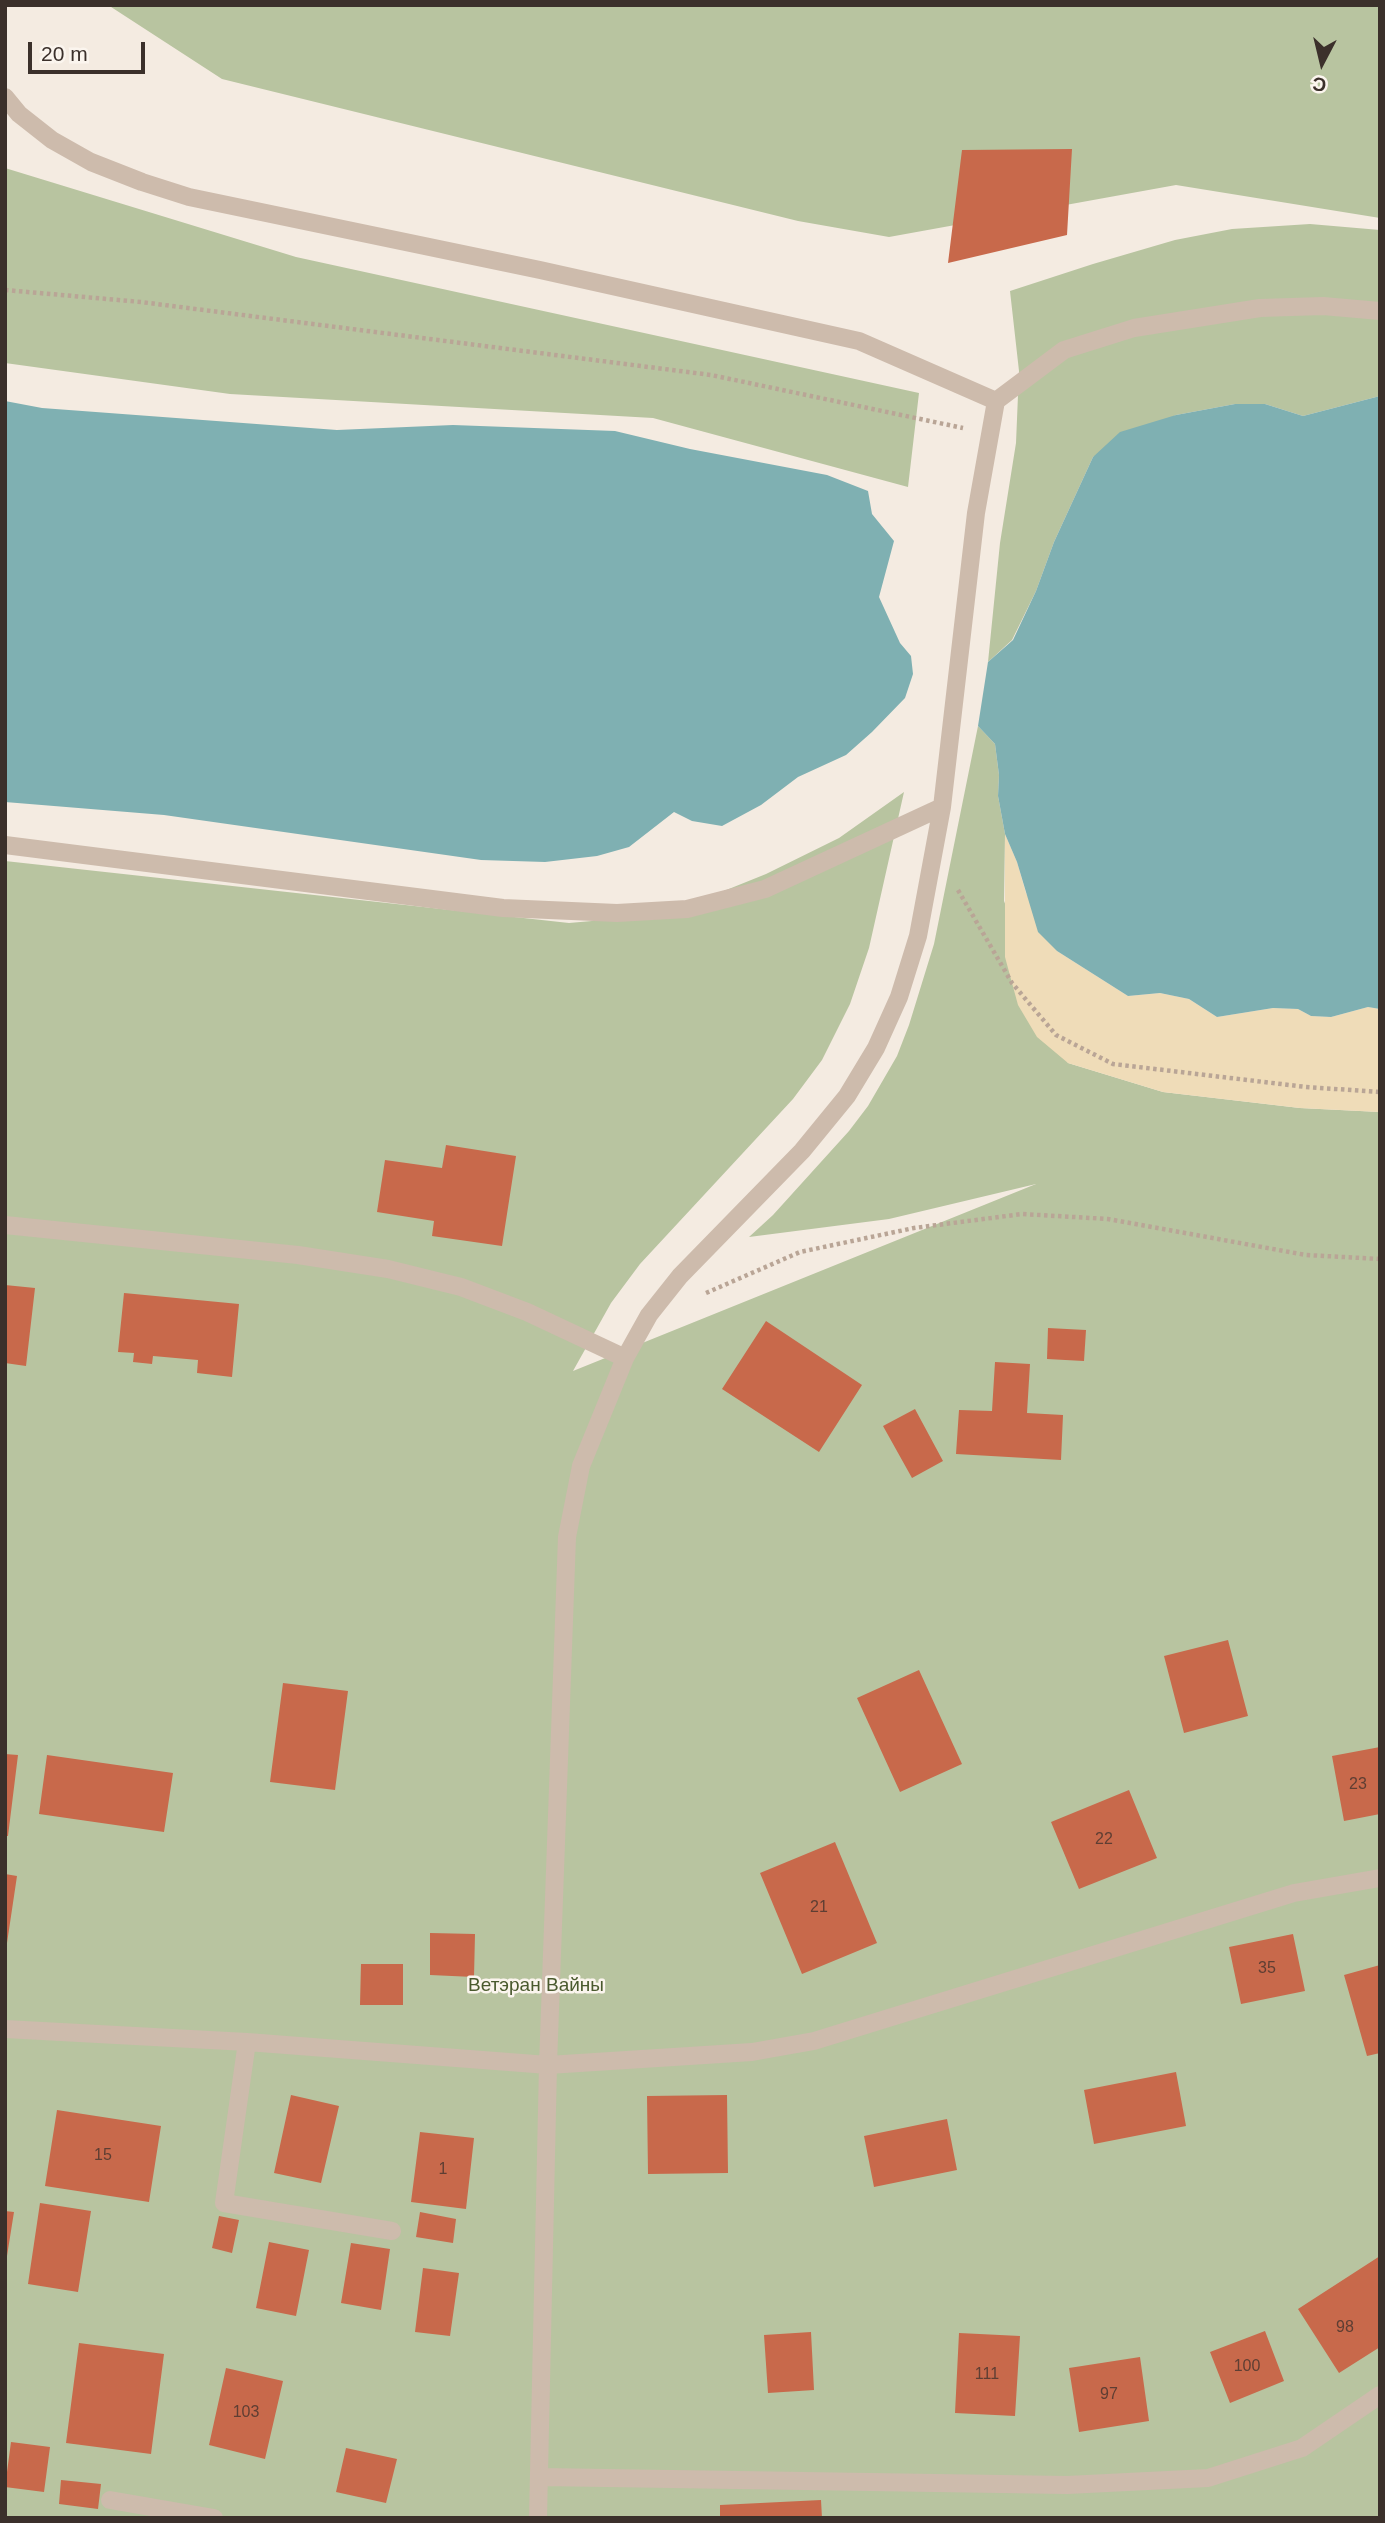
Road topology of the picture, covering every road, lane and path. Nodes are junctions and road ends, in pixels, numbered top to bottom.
1 (5, 97) edge
2 (5, 290) edge
3 (1380, 311) edge
4 (996, 401) junction
5 (991, 432) junction
6 (942, 807) junction
7 (5, 845) edge
8 (934, 849) junction
9 (1380, 1091) edge
10 (5, 1225) edge
11 (1380, 1259) edge
12 (696, 1297) dead end
13 (625, 1358) junction
14 (1380, 1878) edge
15 (5, 2029) edge
16 (247, 2042) junction
17 (548, 2065) junction
18 (392, 2231) dead end
19 (1380, 2395) edge
20 (540, 2477) junction
21 (110, 2500) dead end
22 (213, 2518) edge
23 (538, 2518) edge

1 - 4 street
2 - 5 path
3 - 4 street
4 - 5 street
5 - 6 street
6 - 7 street
6 - 8 street
8 - 9 path
8 - 13 street
10 - 13 street
11 - 12 path
13 - 17 street
14 - 17 street
15 - 16 street
16 - 17 street
16 - 18 street
17 - 20 street
19 - 20 street
20 - 23 street
21 - 22 street

